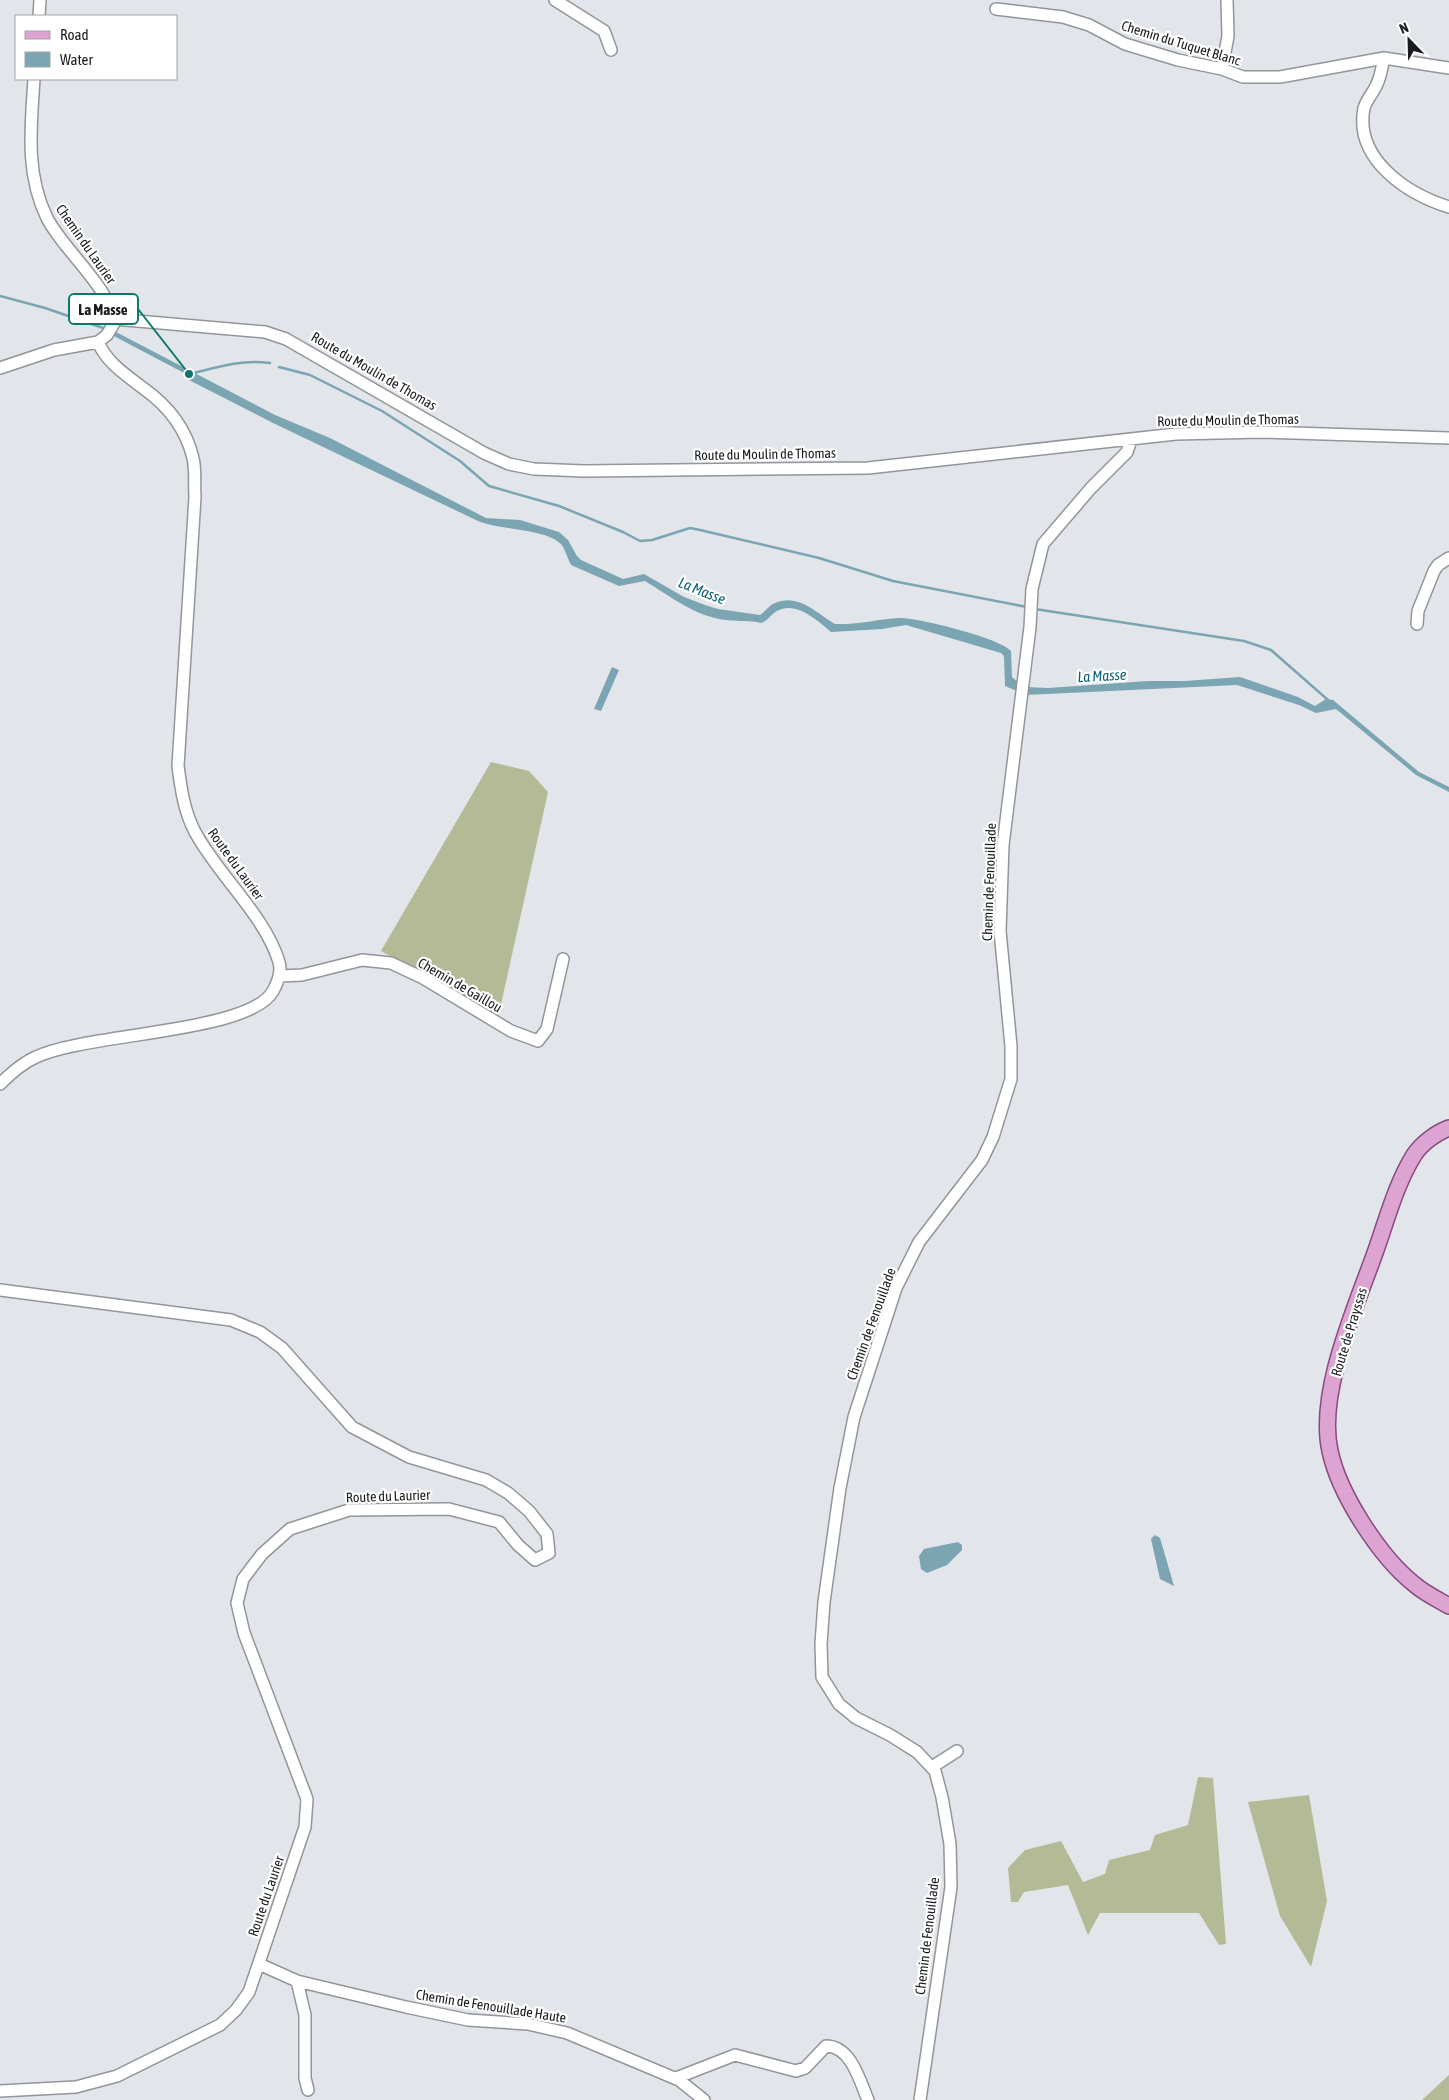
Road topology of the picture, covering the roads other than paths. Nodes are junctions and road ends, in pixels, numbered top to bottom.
1 (40, 0) edge
2 (555, 0) edge
3 (1227, 0) edge
4 (996, 9) dead end
5 (39, 15) edge
6 (611, 50) dead end
7 (1384, 58) junction
8 (1449, 68) edge
9 (1222, 69) junction
10 (34, 80) edge
11 (1449, 207) edge
12 (108, 331) junction
13 (0, 368) edge
14 (1449, 438) edge
15 (1131, 440) junction
16 (1449, 558) edge
17 (1418, 624) dead end
18 (563, 959) dead end
19 (280, 976) junction
20 (0, 1084) edge
21 (1449, 1128) edge
22 (0, 1290) edge
23 (1449, 1606) edge
24 (958, 1751) dead end
25 (932, 1767) junction
26 (259, 1964) junction
27 (297, 1981) junction
28 (676, 2078) junction
29 (308, 2090) dead end
30 (0, 2091) edge
31 (704, 2100) edge
32 (868, 2100) edge
33 (920, 2100) edge

1 - 5 street
2 - 6 street
3 - 9 street
4 - 9 street, Chemin du Tuquet Blanc
7 - 8 street, Chemin du Tuquet Blanc
7 - 9 street, Chemin du Tuquet Blanc
7 - 11 street
10 - 12 street, Chemin du Laurier
12 - 13 street, Route du Moulin de Thomas
12 - 15 street, Route du Moulin de Thomas
12 - 19 street, Route du Laurier
14 - 15 street, Route du Moulin de Thomas
15 - 25 street, Chemin de Fenouillade
16 - 17 street
18 - 19 street, Chemin de Gaillou
19 - 20 street
21 - 23 main road, Route de Prayssas
22 - 26 street, Route du Laurier
24 - 25 street
25 - 33 street, Chemin de Fenouillade
26 - 27 street, Chemin de Fenouillade Haute
26 - 30 street, Route du Laurier
27 - 28 street, Chemin de Fenouillade Haute
27 - 29 street
28 - 31 street, Chemin de Fenouillade Haute
28 - 32 street

